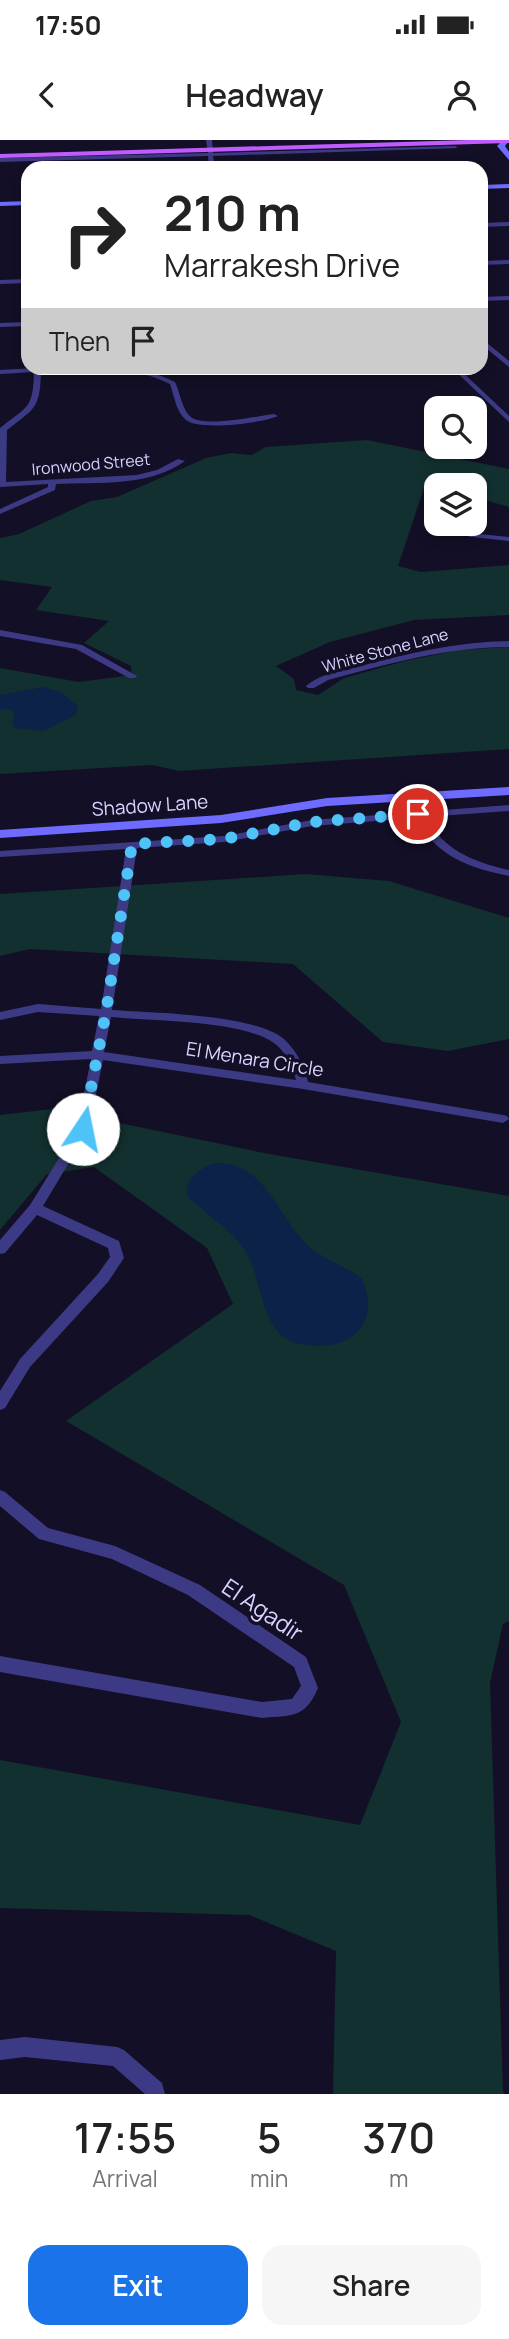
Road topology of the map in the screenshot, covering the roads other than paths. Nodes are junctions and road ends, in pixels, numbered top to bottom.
1 (374, 140) edge
2 (506, 142) edge
3 (210, 147) edge
4 (455, 148) dead end
5 (0, 154) edge
6 (509, 158) edge
7 (509, 188) edge
8 (488, 189) edge
9 (21, 205) edge
10 (0, 206) edge
11 (509, 224) edge
12 (488, 225) edge
13 (509, 262) edge
14 (488, 263) edge
15 (21, 281) edge
16 (0, 282) edge
17 (509, 298) edge
18 (488, 299) edge
19 (21, 324) edge
20 (0, 325) edge
21 (488, 346) edge
22 (509, 365) edge
23 (21, 370) edge
24 (0, 372) edge
25 (38, 375) edge
26 (158, 375) edge
27 (461, 375) edge
28 (274, 416) dead end
29 (509, 420) edge
30 (3, 424) edge
31 (181, 461) dead end
32 (52, 482) junction
33 (0, 485) edge
34 (0, 512) edge
35 (481, 536) edge
36 (509, 539) edge
37 (0, 633) edge
38 (509, 644) edge
39 (132, 676) dead end
40 (311, 686) dead end
41 (509, 791) edge
42 (509, 808) edge
43 (418, 814) junction
44 (0, 834) edge
45 (132, 844) junction
46 (0, 853) edge
47 (509, 873) edge
48 (106, 1012) junction
49 (0, 1016) edge
50 (97, 1055) junction
51 (0, 1060) edge
52 (303, 1085) junction
53 (507, 1119) edge
54 (35, 1208) junction
55 (0, 1249) edge
56 (0, 1404) edge
57 (0, 1497) edge
58 (0, 1664) edge
59 (0, 2050) edge
60 (155, 2094) edge

1 - 3 main road
2 - 3 main road
2 - 6 street
3 - 4 street
3 - 5 main road
7 - 8 street
9 - 10 street
11 - 12 street
13 - 14 street
15 - 16 street
17 - 18 street
19 - 20 street
21 - 22 street
23 - 24 street
25 - 30 street
26 - 28 street
27 - 29 street
30 - 33 street
31 - 32 street, Ironwood Street
32 - 33 street, Ironwood Street
32 - 34 street
35 - 36 street
37 - 39 street
38 - 40 street, White Stone Lane
41 - 44 street, Shadow Lane
42 - 43 street
43 - 45 street
43 - 47 street
45 - 46 street
45 - 48 street
48 - 49 street
48 - 50 street
48 - 52 street
50 - 51 street, El Menara Circle
50 - 52 street, El Menara Circle
50 - 54 street
52 - 53 street, El Menara Circle
54 - 55 street
54 - 56 street
57 - 58 street, El Agadir
59 - 60 street

